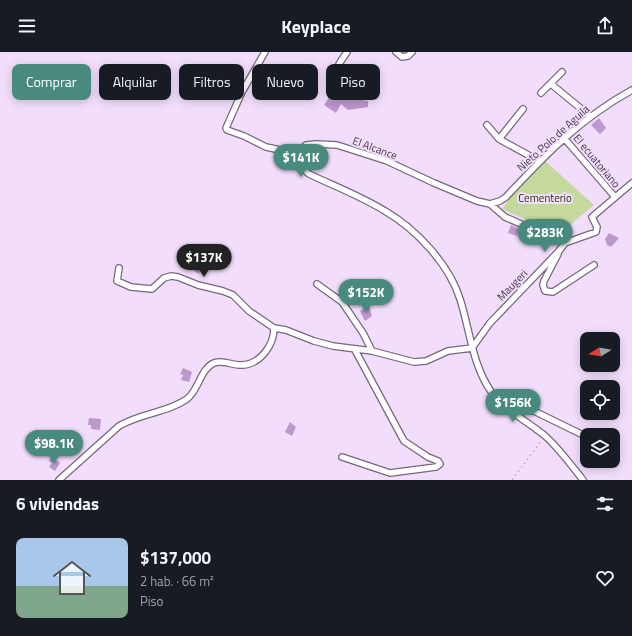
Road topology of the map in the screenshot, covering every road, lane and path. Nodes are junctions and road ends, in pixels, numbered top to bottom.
1 (265, 52) edge
2 (347, 52) edge
3 (396, 52) edge
4 (412, 52) edge
5 (339, 64) edge
6 (562, 72) dead end
7 (551, 84) junction
8 (632, 90) edge
9 (541, 93) dead end
10 (523, 109) dead end
11 (590, 116) junction
12 (487, 126) dead end
13 (499, 138) junction
14 (564, 138) junction
15 (299, 154) junction
16 (539, 161) junction
17 (632, 184) edge
18 (615, 198) junction
19 (490, 204) junction
20 (565, 243) junction
21 (559, 251) junction
22 (594, 265) dead end
23 (118, 268) dead end
24 (317, 284) dead end
25 (274, 328) junction
26 (472, 348) junction
27 (355, 350) junction
28 (372, 350) junction
29 (513, 412) junction
30 (580, 434) edge
31 (545, 436) junction
32 (342, 457) dead end
33 (59, 480) edge
34 (512, 480) edge
35 (584, 480) edge

1 - 15 street
2 - 5 street
3 - 4 street
6 - 7 street
7 - 9 street
7 - 11 street
8 - 11 street, Nieto Polo de Aguila
10 - 13 street
11 - 14 street, Nieto Polo de Aguila
12 - 13 street
13 - 16 street
14 - 16 street, Nieto Polo de Aguila
14 - 18 street, El ecuatoriano
15 - 19 street, El Alcance
15 - 26 street
16 - 19 street, Nieto Polo de Aguila
17 - 18 street
18 - 20 street
19 - 20 street, El Alcance
20 - 21 street, Maugeri
21 - 22 street
21 - 26 street, Maugeri
23 - 25 street
24 - 28 street
25 - 27 street
25 - 33 street
26 - 28 street
26 - 29 street
27 - 28 street
27 - 32 street
29 - 30 street
29 - 31 street
31 - 34 path
31 - 35 street

